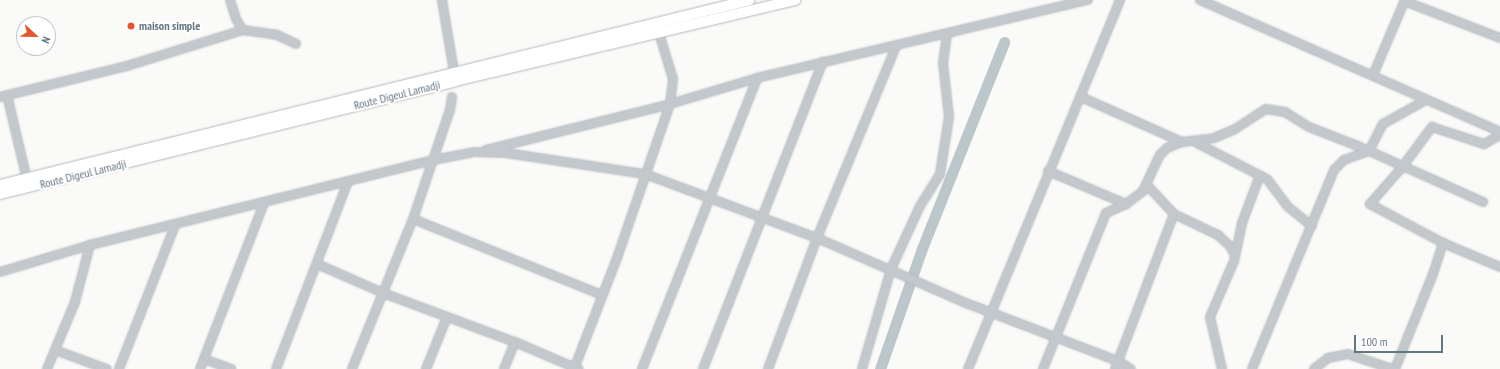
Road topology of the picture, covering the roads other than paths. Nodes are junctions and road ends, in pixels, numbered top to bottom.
1 (230, 0) edge
2 (442, 0) edge
3 (750, 0) edge
4 (795, 0) edge
5 (1088, 0) edge
6 (1120, 0) edge
7 (1200, 0) edge
8 (1405, 1) edge
9 (243, 30) junction
10 (659, 33) junction
11 (947, 34) junction
12 (1500, 38) edge
13 (296, 44) dead end
14 (896, 46) junction
15 (823, 62) junction
16 (1373, 75) junction
17 (455, 77) junction
18 (757, 78) junction
19 (3, 96) edge
20 (452, 97) dead end
21 (1081, 97) junction
22 (1426, 100) junction
23 (670, 104) junction
24 (1500, 132) edge
25 (1500, 135) edge
26 (1193, 141) junction
27 (1182, 142) junction
28 (1370, 151) junction
29 (475, 152) junction
30 (433, 160) junction
31 (1403, 166) junction
32 (1048, 171) junction
33 (645, 174) junction
34 (1260, 175) junction
35 (348, 181) junction
36 (27, 183) junction
37 (0, 185) edge
38 (1146, 185) junction
39 (0, 194) edge
40 (710, 196) junction
41 (1483, 202) dead end
42 (264, 203) junction
43 (1126, 204) junction
44 (1174, 214) junction
45 (762, 217) junction
46 (413, 219) junction
47 (175, 225) junction
48 (1312, 226) junction
49 (817, 238) junction
50 (1443, 243) junction
51 (90, 246) junction
52 (1235, 255) junction
53 (317, 264) junction
54 (1500, 267) edge
55 (891, 269) junction
56 (1, 273) edge
57 (383, 293) junction
58 (602, 295) junction
59 (992, 311) junction
60 (447, 317) junction
61 (1056, 337) junction
62 (515, 342) junction
63 (55, 350) junction
64 (204, 359) junction
65 (1116, 365) edge
66 (575, 368) edge
67 (47, 369) edge
68 (107, 369) edge
69 (119, 369) edge
70 (200, 369) edge
71 (231, 369) edge
72 (276, 369) edge
73 (352, 369) edge
74 (426, 369) edge
75 (504, 369) edge
76 (642, 369) edge
77 (703, 369) edge
78 (768, 369) edge
79 (862, 369) edge
80 (968, 369) edge
81 (1043, 369) edge
82 (1131, 369) edge
83 (1222, 369) edge
84 (1252, 369) edge
85 (1314, 369) edge
86 (1393, 369) edge

1 - 9 street
2 - 17 street
3 - 17 main road, Route Digeul Lamadji
4 - 10 main road, Route Digeul Lamadji
5 - 11 street
6 - 21 street
7 - 16 street
8 - 12 street
8 - 16 street
9 - 13 street
9 - 19 street
10 - 17 main road, Route Digeul Lamadji
10 - 23 street
11 - 14 street
11 - 55 street
14 - 15 street
14 - 49 street
15 - 18 street
15 - 45 street
16 - 22 street
17 - 36 main road, Route Digeul Lamadji
18 - 23 street
18 - 40 street
19 - 36 street
20 - 30 street
21 - 27 street
21 - 32 street
22 - 24 street
22 - 28 street
23 - 29 street
23 - 33 street
25 - 31 street
26 - 27 street
26 - 28 street
26 - 34 street
27 - 38 street
28 - 31 street
28 - 48 street
29 - 30 street
29 - 33 street
30 - 35 street
30 - 46 street
31 - 41 street
31 - 50 street
32 - 43 street
32 - 59 street
33 - 40 street
33 - 58 street
34 - 48 street
34 - 52 street
35 - 42 street
35 - 53 street
36 - 37 main road, Route Digeul Lamadji
36 - 39 main road, Route Digeul Lamadji
38 - 43 street
38 - 44 street
40 - 45 street
40 - 76 street
42 - 47 street
42 - 64 street
43 - 61 street
44 - 52 street
44 - 65 street
45 - 49 street
45 - 77 street
46 - 57 street
46 - 58 street
47 - 51 street
47 - 69 street
48 - 84 street
49 - 55 street
49 - 78 street
50 - 54 street
50 - 86 street
51 - 56 street
51 - 63 street
52 - 83 street
53 - 57 street
53 - 72 street
55 - 59 street
55 - 79 street
57 - 60 street
57 - 73 street
58 - 66 street
59 - 61 street
59 - 80 street
60 - 62 street
60 - 74 street
61 - 65 street
61 - 81 street
62 - 66 street
62 - 75 street
63 - 67 street
63 - 68 street
64 - 70 street
64 - 71 street
65 - 82 street
85 - 86 street

